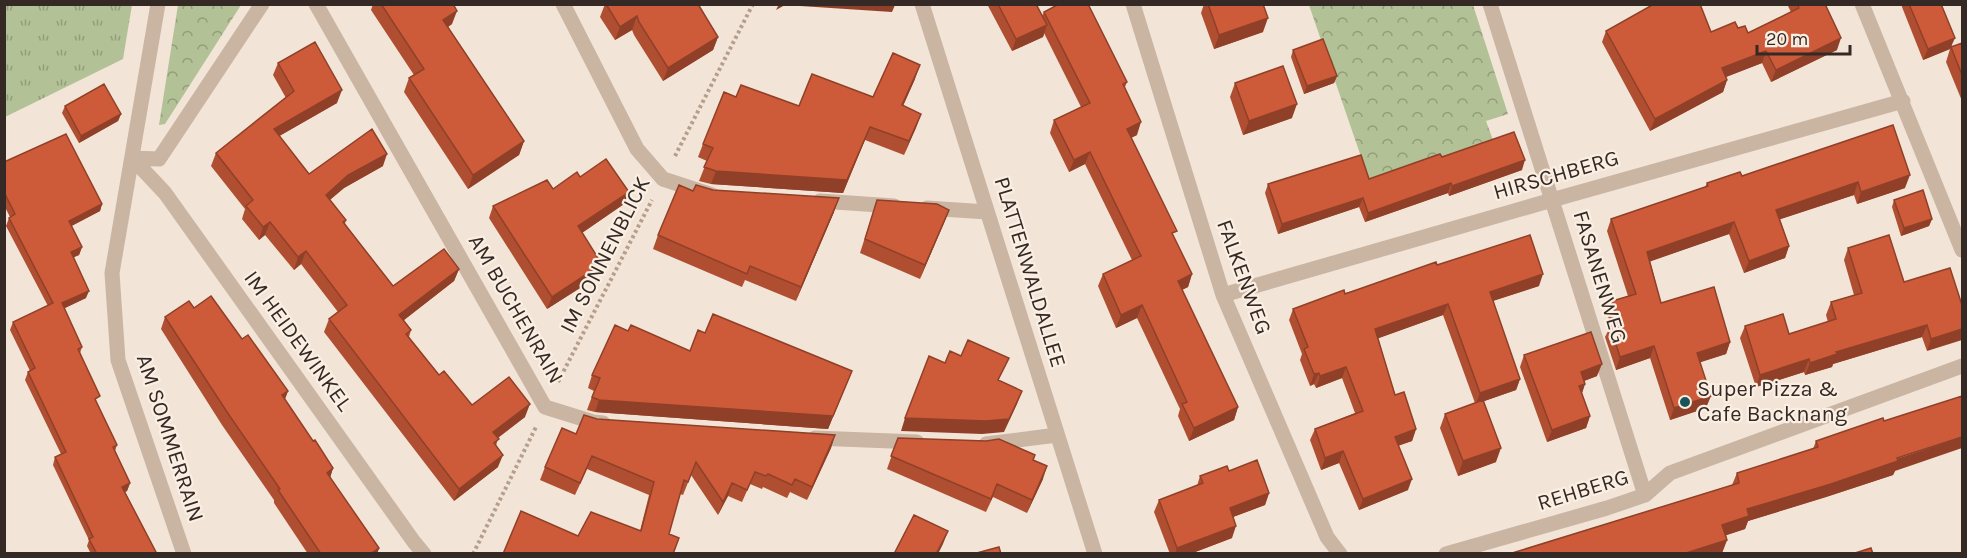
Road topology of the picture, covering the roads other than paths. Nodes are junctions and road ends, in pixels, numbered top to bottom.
1 (158, 4) edge
2 (262, 4) edge
3 (316, 4) edge
4 (563, 4) edge
5 (922, 4) edge
6 (1133, 4) edge
7 (1490, 4) edge
8 (1862, 4) edge
9 (1903, 101) junction
10 (132, 158) junction
11 (732, 196) edge
12 (801, 200) edge
13 (1552, 200) junction
14 (987, 212) junction
15 (1962, 250) edge
16 (1223, 295) junction
17 (1962, 366) edge
18 (617, 424) edge
19 (1058, 435) junction
20 (803, 437) edge
21 (934, 442) edge
22 (970, 444) edge
23 (1645, 495) junction
24 (184, 554) edge
25 (424, 554) edge
26 (1095, 554) edge
27 (1340, 554) edge
28 (1446, 554) edge

1 - 10 street, AM SOMMERRAIN
2 - 10 street
3 - 18 street, AM BUCHENRAIN
4 - 11 street
5 - 14 street, PLATTENWALDALLEE
6 - 16 street, FALKENWEG
7 - 13 street, FASANENWEG
8 - 9 street
9 - 13 street, HIRSCHBERG
9 - 15 street
10 - 24 street, AM SOMMERRAIN
10 - 25 street, IM HEIDEWINKEL
12 - 14 street
13 - 16 street, HIRSCHBERG
13 - 23 street, FASANENWEG
14 - 19 street, PLATTENWALDALLEE
16 - 27 street, FALKENWEG
17 - 23 street, REHBERG
19 - 22 street
19 - 26 street, PLATTENWALDALLEE
20 - 21 street
23 - 28 street, REHBERG

